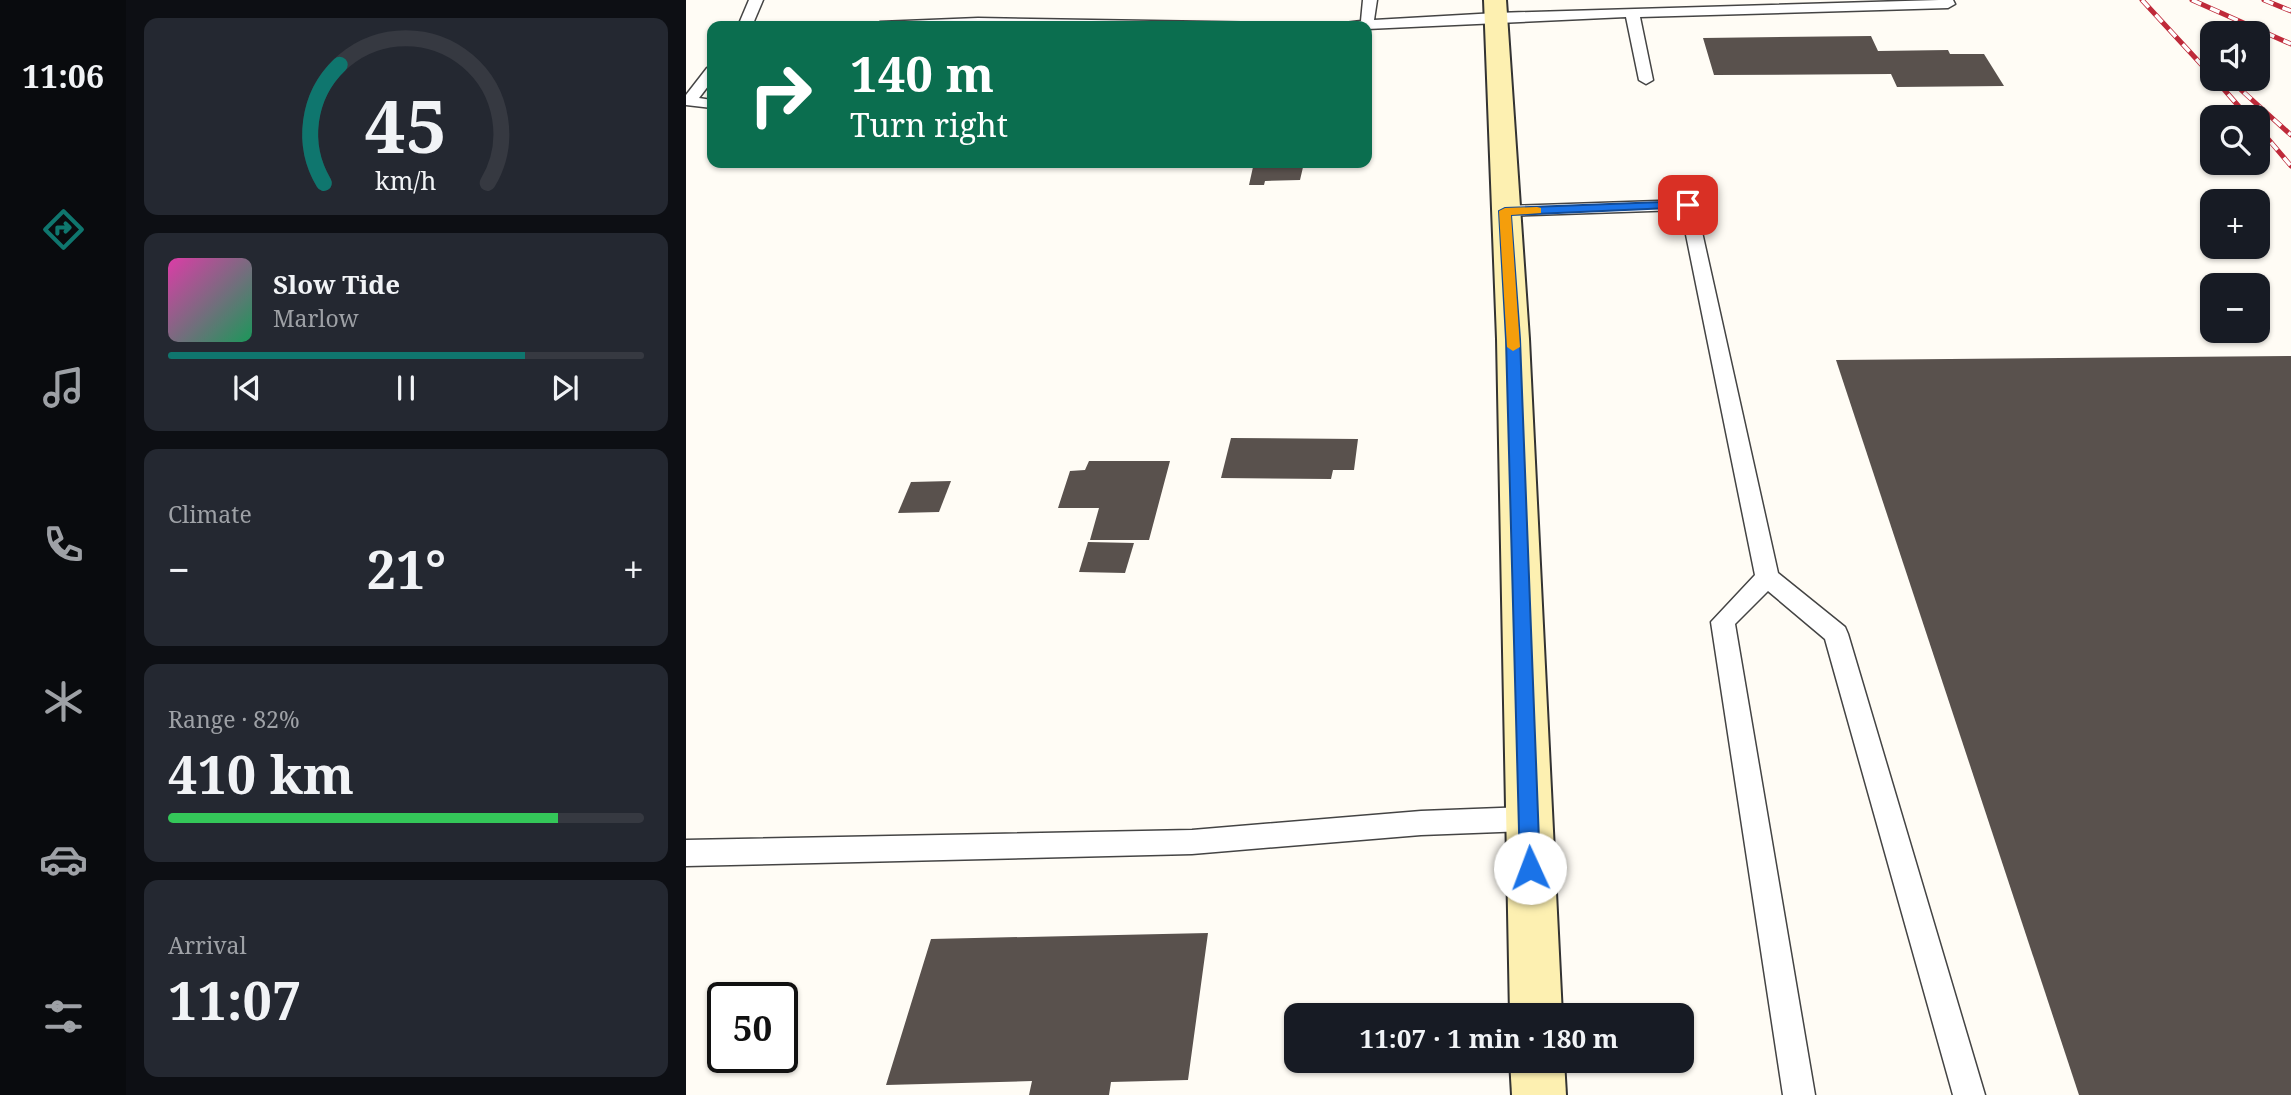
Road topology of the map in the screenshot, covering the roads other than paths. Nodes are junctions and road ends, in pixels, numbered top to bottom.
1 (756, 0) edge
2 (1370, 0) edge
3 (1946, 0) edge
4 (1688, 6) edge
5 (1495, 9) edge
6 (1632, 13) junction
7 (747, 21) edge
8 (1367, 21) edge
9 (1372, 22) edge
10 (707, 78) edge
11 (1646, 80) dead end
12 (707, 103) edge
13 (1505, 211) junction
14 (1767, 577) junction
15 (1529, 819) junction
16 (686, 853) edge
17 (1536, 1003) edge
18 (1538, 1073) edge
19 (1539, 1095) edge
20 (1799, 1095) edge
21 (1969, 1095) edge

1 - 7 lane
2 - 8 lane
3 - 4 lane
4 - 6 lane
5 - 6 lane
5 - 9 lane
5 - 13 main road
6 - 11 lane
10 - 12 lane
13 - 14 lane
13 - 15 main road
14 - 20 lane
14 - 21 lane
15 - 16 lane
15 - 17 main road
18 - 19 main road

